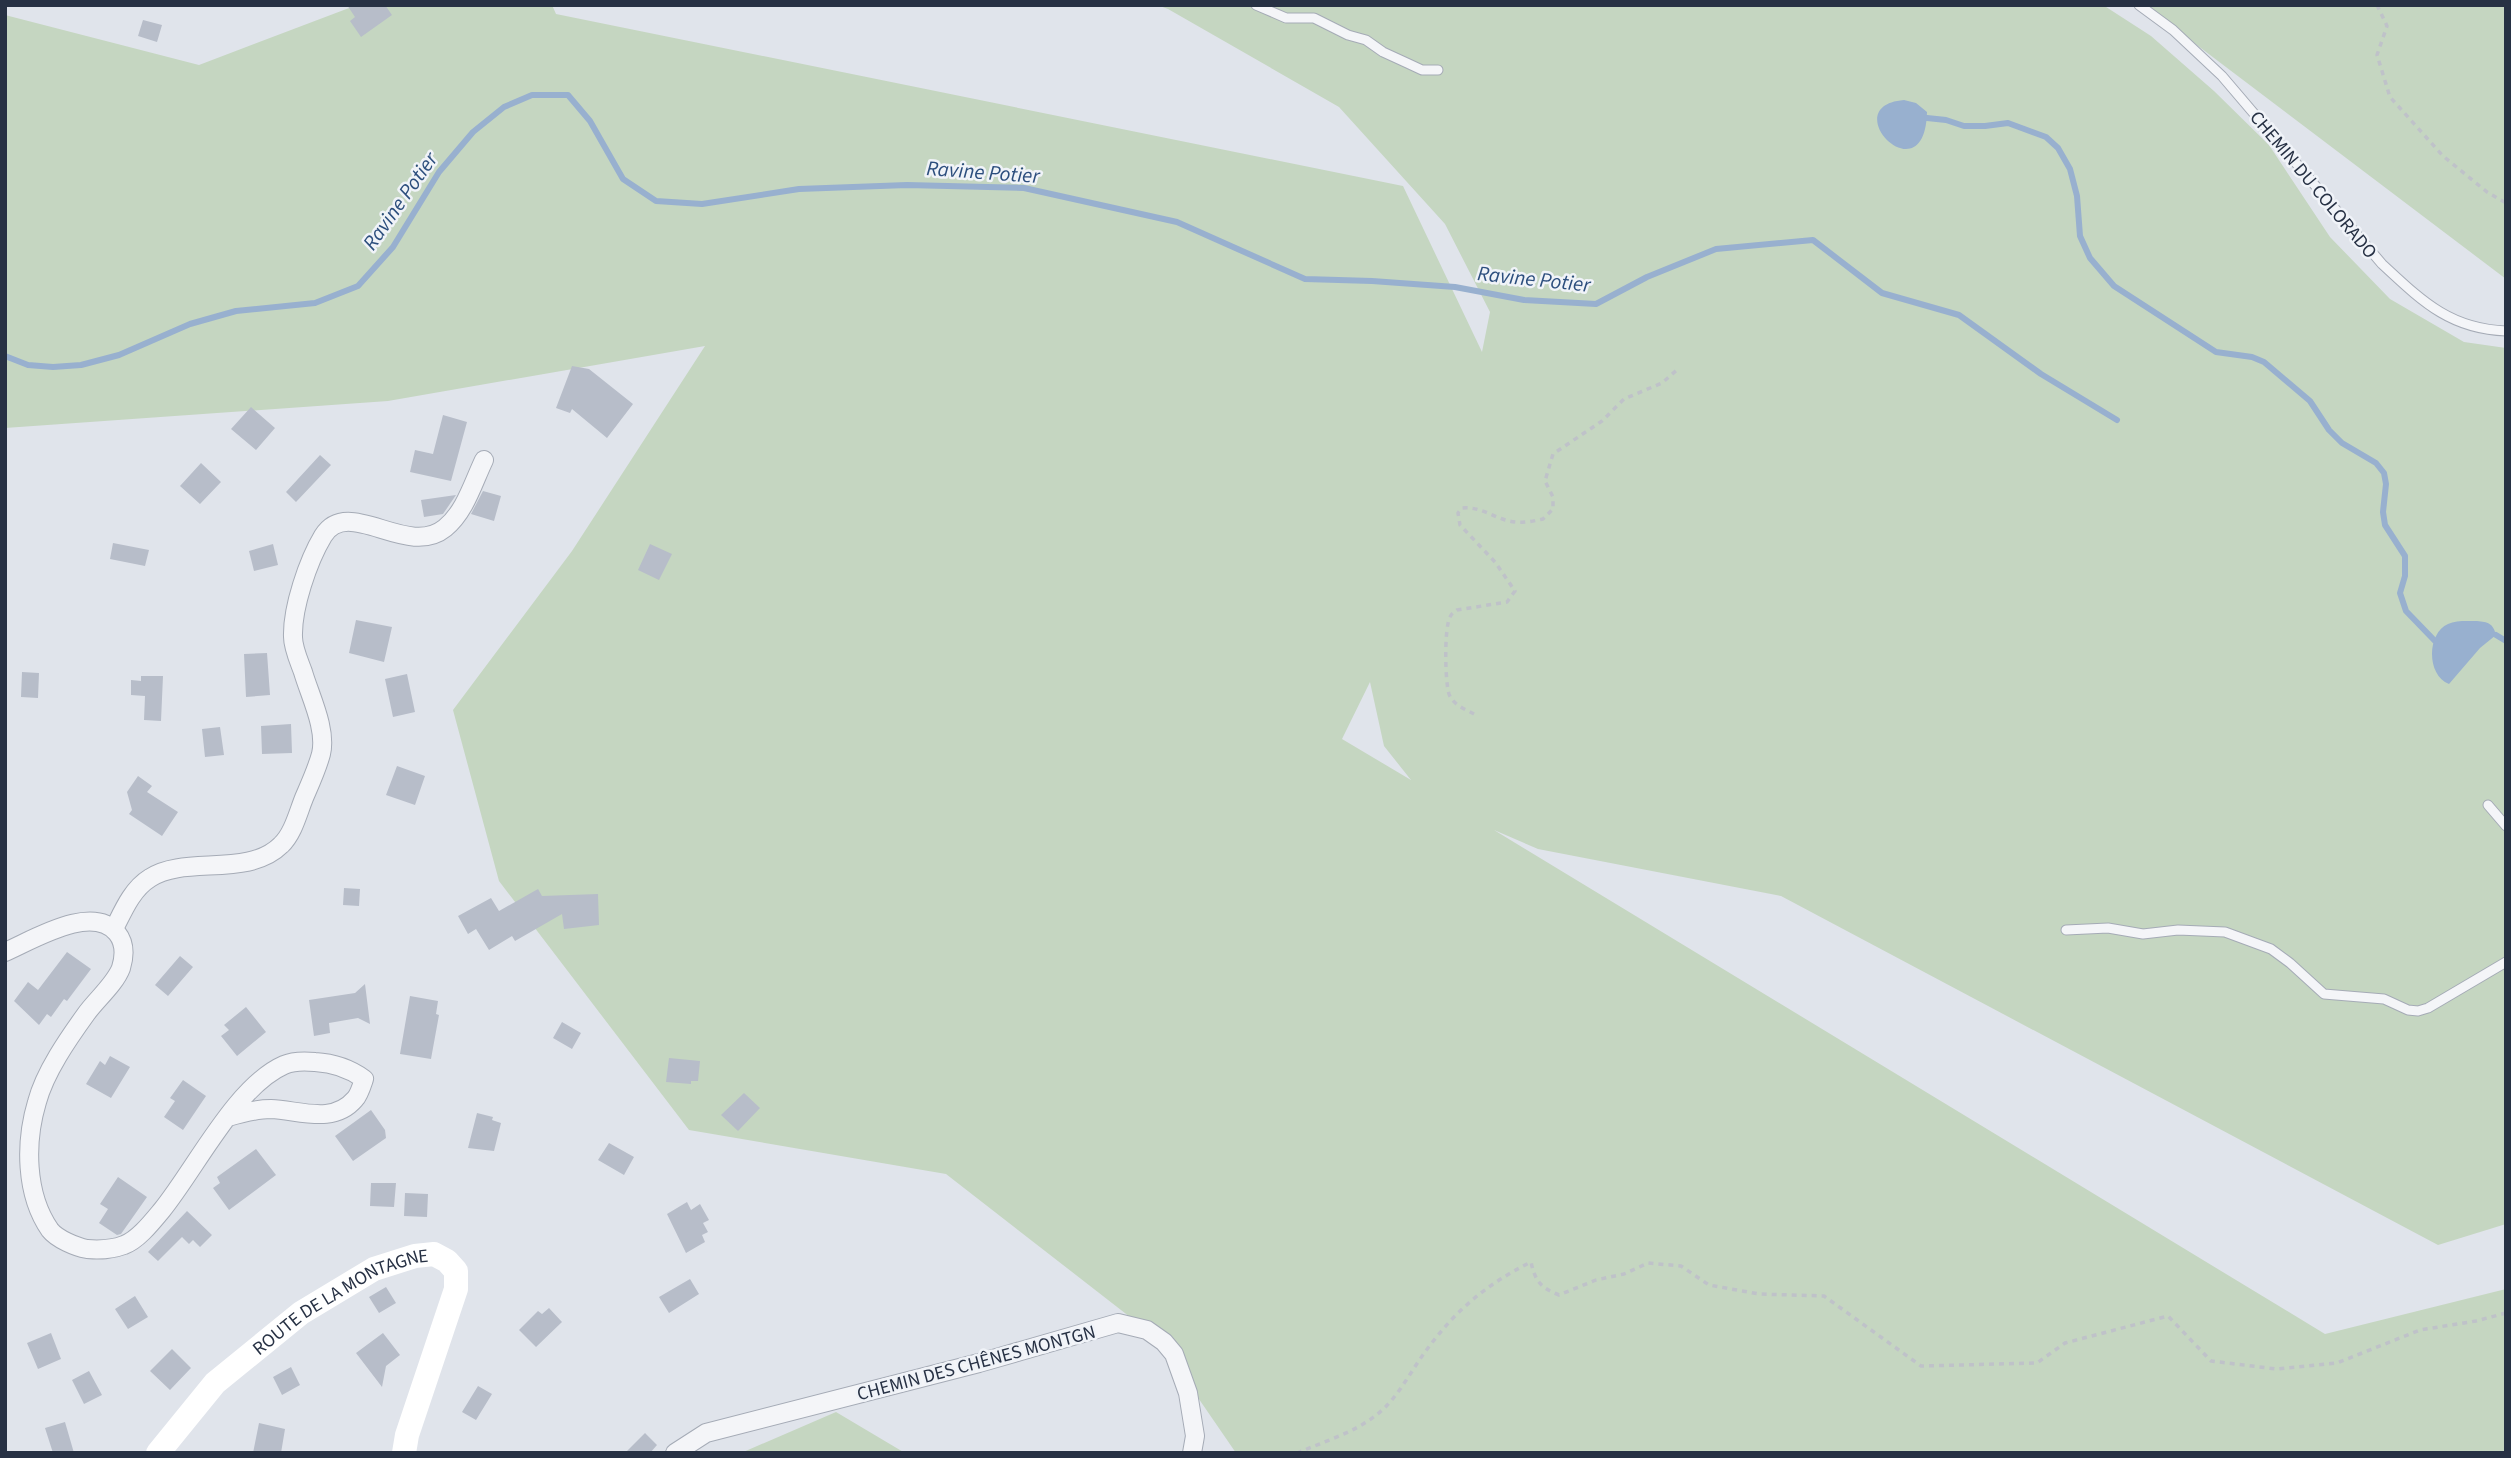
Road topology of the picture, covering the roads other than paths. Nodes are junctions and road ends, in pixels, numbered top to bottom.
1 (1256, 5) edge
2 (2139, 5) edge
3 (1437, 69) dead end
4 (2506, 331) edge
5 (484, 460) dead end
6 (2488, 805) dead end
7 (2506, 826) edge
8 (114, 929) junction
9 (2066, 930) dead end
10 (5, 952) edge
11 (2506, 962) edge
12 (228, 1117) junction
13 (158, 1453) edge
14 (404, 1453) edge
15 (675, 1453) edge
16 (1192, 1453) edge

1 - 3 lane
2 - 4 lane, CHEMIN DU COLORADO
5 - 8 street
6 - 7 lane
8 - 10 street
8 - 12 street
9 - 11 lane
12 - 12 street
13 - 14 main road, ROUTE DE LA MONTAGNE
15 - 16 street, CHEMIN DES CHÊNES MONTGN

